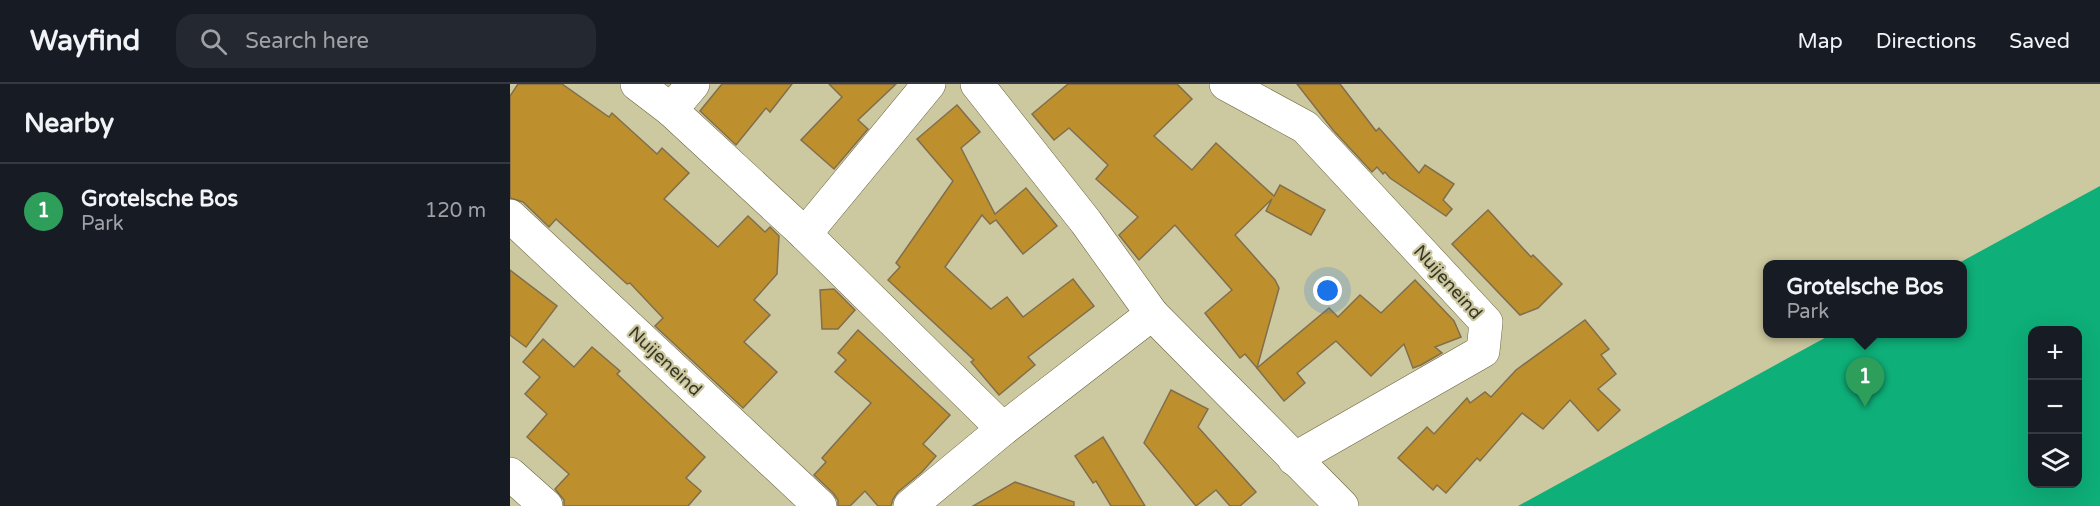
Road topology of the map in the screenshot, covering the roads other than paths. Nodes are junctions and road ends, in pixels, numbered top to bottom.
1 (638, 84) edge
2 (693, 84) edge
3 (929, 84) edge
4 (977, 84) edge
5 (1226, 84) edge
6 (671, 110) junction
7 (510, 216) edge
8 (805, 234) junction
9 (1152, 314) junction
10 (1003, 429) junction
11 (1294, 459) junction
12 (510, 474) edge
13 (546, 506) edge
14 (820, 506) edge
15 (910, 506) edge
16 (1342, 506) edge

1 - 6 street
2 - 6 street
3 - 8 street
4 - 9 street
5 - 11 street, Nuijeneind
6 - 8 street
7 - 14 street, Nuijeneind
8 - 10 street
9 - 10 street
9 - 11 street
10 - 15 street
11 - 16 street
12 - 13 street

